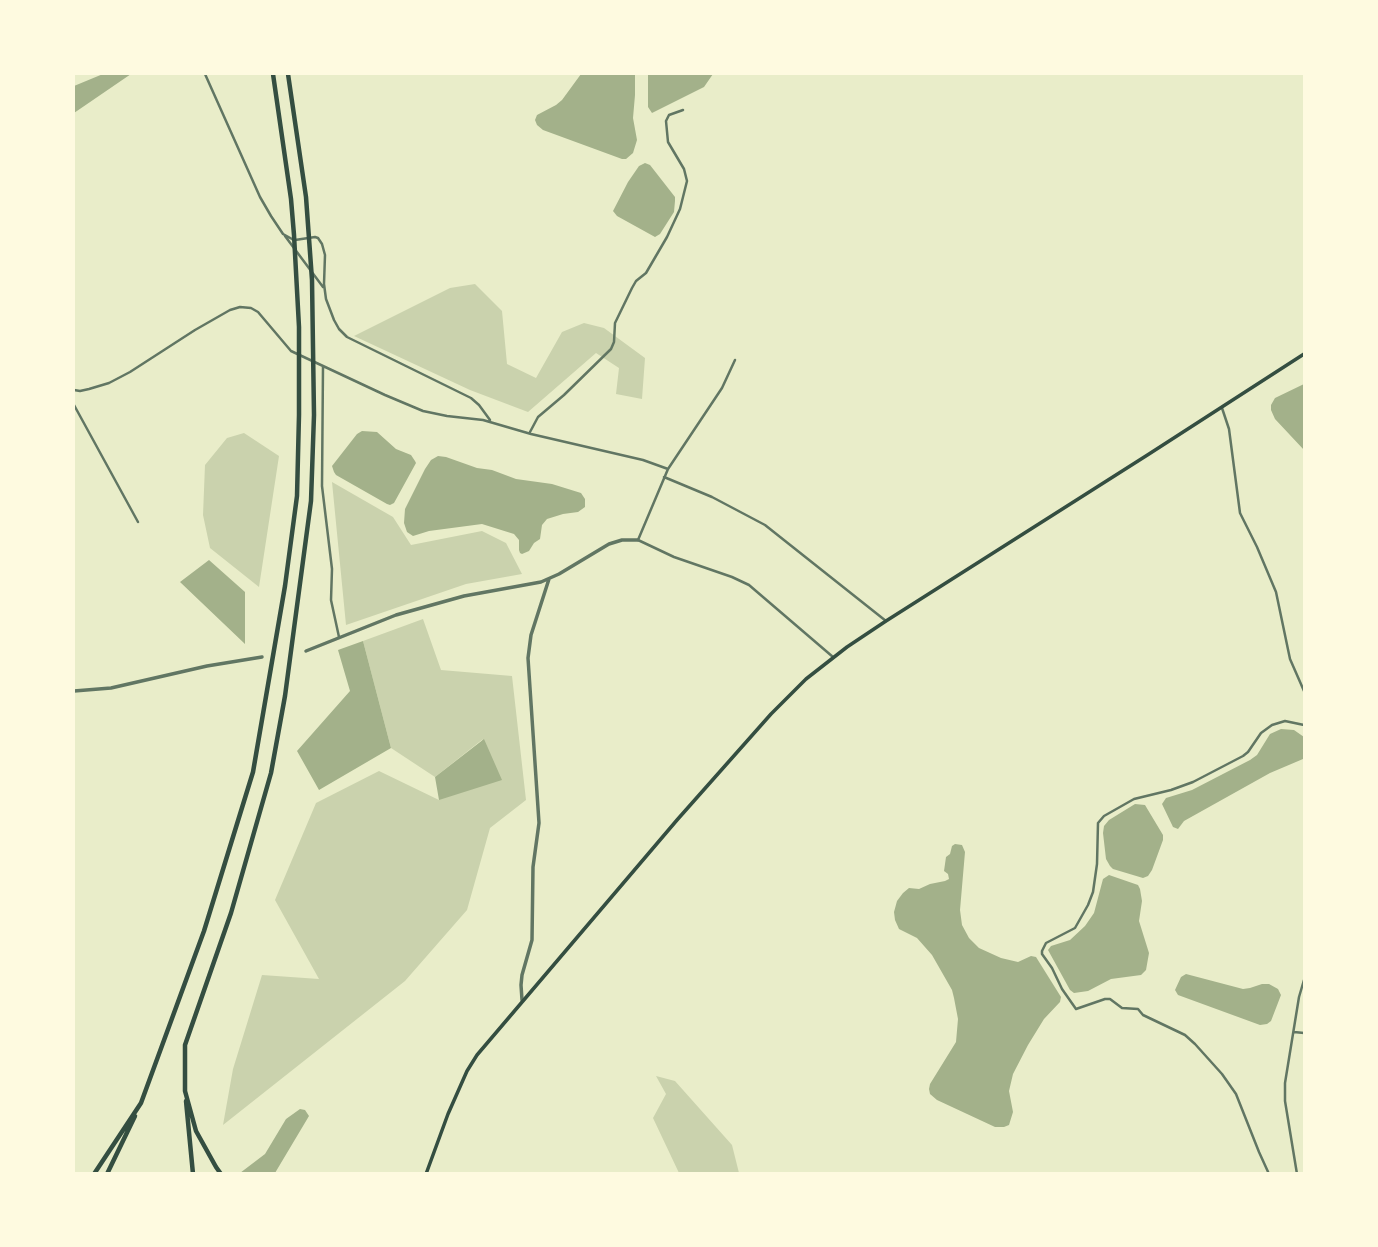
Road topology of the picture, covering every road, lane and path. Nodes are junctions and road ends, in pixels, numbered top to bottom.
1 (205, 74) edge
2 (272, 74) edge
3 (288, 74) edge
4 (682, 110) dead end
5 (283, 234) junction
6 (324, 288) junction
7 (1304, 354) edge
8 (735, 360) dead end
9 (323, 366) junction
10 (74, 390) edge
11 (74, 404) edge
12 (1222, 408) junction
13 (492, 422) junction
14 (530, 433) junction
15 (668, 469) junction
16 (664, 477) junction
17 (138, 522) dead end
18 (638, 540) junction
19 (549, 579) junction
20 (886, 621) junction
21 (339, 638) junction
22 (306, 650) dead end
23 (262, 657) dead end
24 (833, 657) junction
25 (74, 691) edge
26 (1304, 691) edge
27 (1304, 725) edge
28 (1304, 980) edge
29 (522, 1000) junction
30 (1293, 1032) junction
31 (1304, 1033) edge
32 (185, 1091) junction
33 (141, 1103) junction
34 (94, 1174) edge
35 (107, 1174) edge
36 (193, 1174) edge
37 (220, 1174) edge
38 (426, 1174) edge
39 (1269, 1174) edge
40 (1297, 1174) edge

1 - 5 street
2 - 33 highway
3 - 32 highway
4 - 14 street
5 - 6 street
5 - 6 street
6 - 13 street
7 - 12 main road
8 - 15 street
9 - 10 street
9 - 13 street
9 - 21 street
11 - 17 street
12 - 20 main road
12 - 26 street
13 - 14 street
14 - 15 street
15 - 16 street
16 - 18 street
16 - 20 street
18 - 19 street
18 - 24 street
19 - 21 street
19 - 29 street
20 - 24 main road
21 - 22 street
23 - 25 street
24 - 29 main road
27 - 39 street
28 - 30 street
29 - 38 main road
30 - 31 street
30 - 40 street
32 - 36 highway
32 - 37 highway
33 - 34 highway
33 - 35 highway

